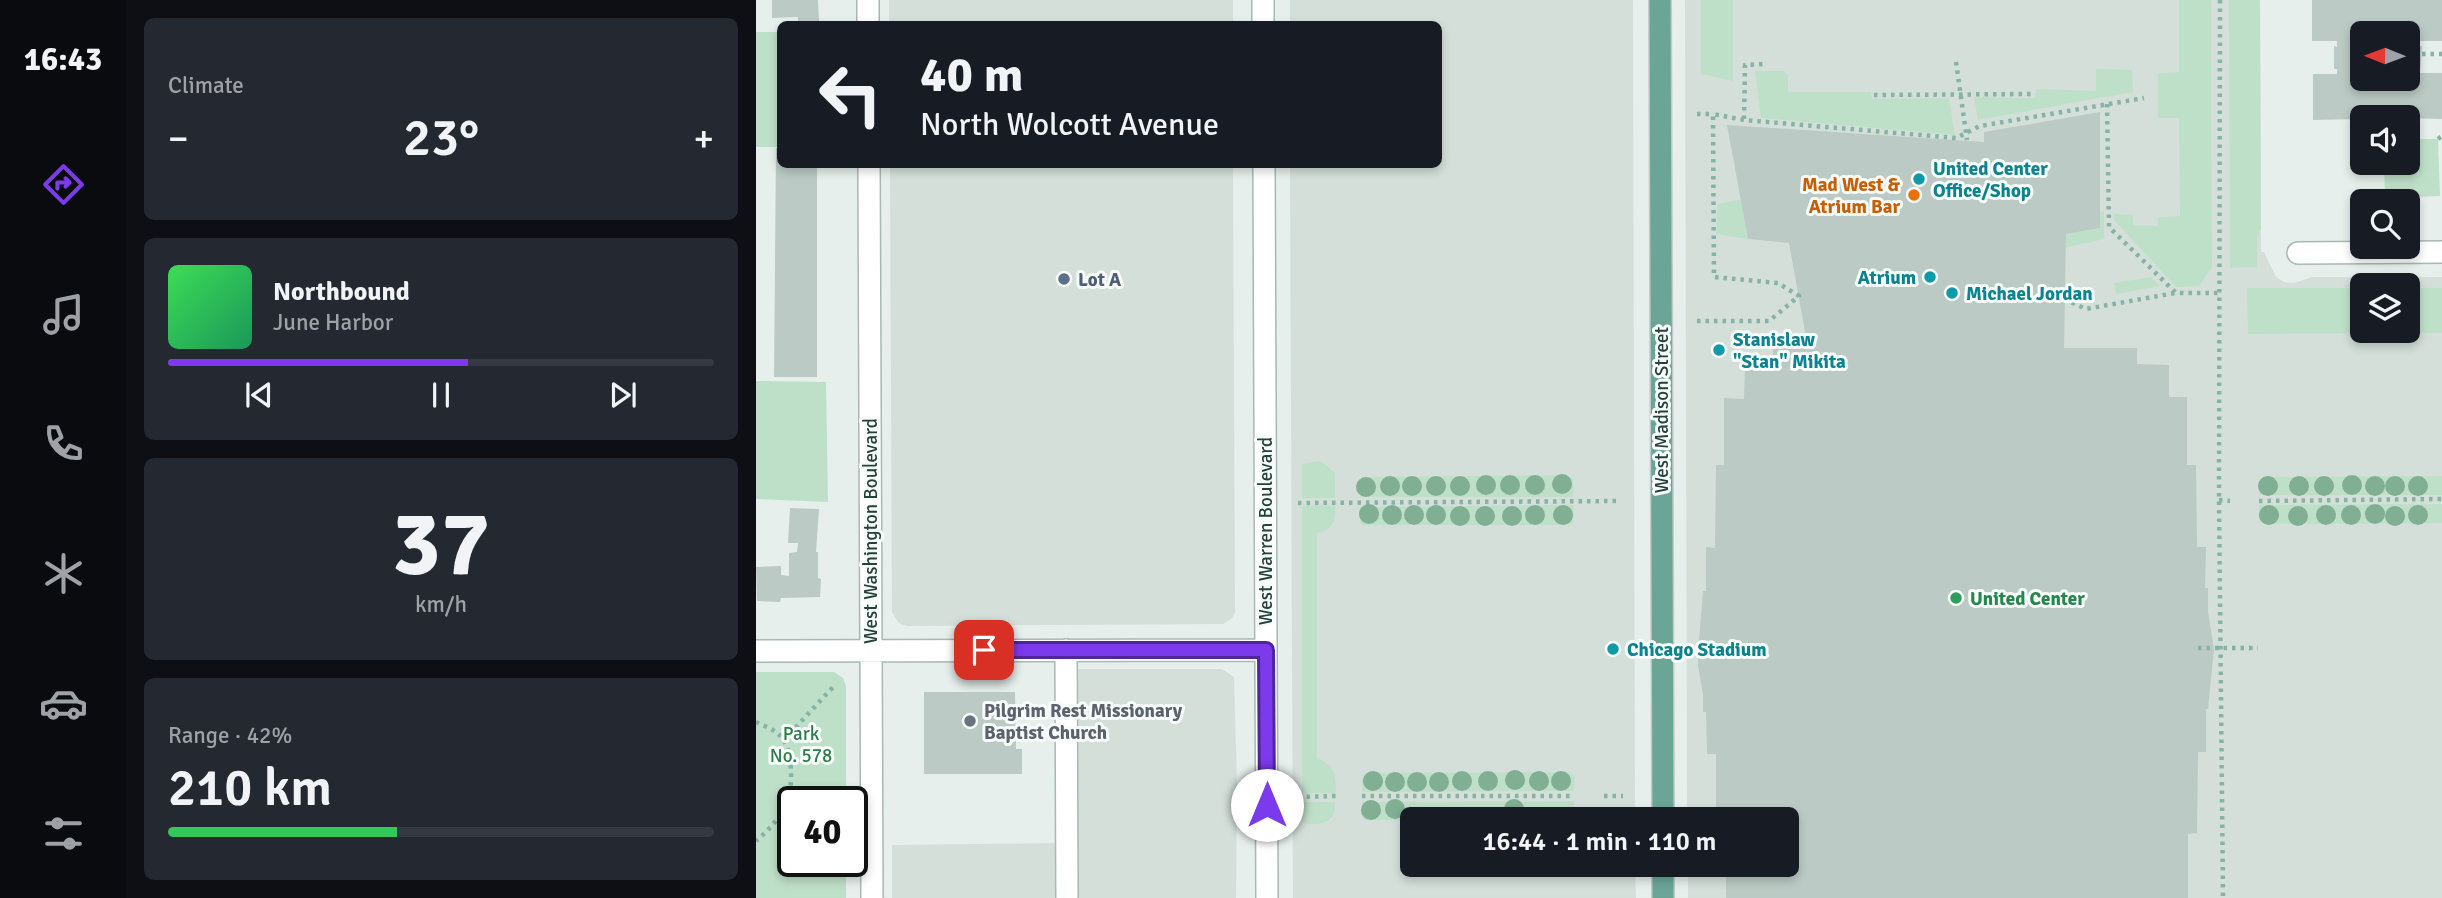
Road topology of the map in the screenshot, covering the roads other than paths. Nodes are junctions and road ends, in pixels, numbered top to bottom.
1 (868, 0) edge
2 (1263, 0) edge
3 (1660, 0) edge
4 (868, 21) edge
5 (1263, 21) edge
6 (869, 168) edge
7 (1264, 168) edge
8 (2442, 252) edge
9 (2298, 253) dead end
10 (870, 650) junction
11 (1066, 650) junction
12 (1266, 650) junction
13 (756, 651) edge
14 (1663, 807) edge
15 (1663, 877) edge
16 (872, 898) edge
17 (1067, 898) edge
18 (1267, 898) edge
19 (1663, 898) edge

1 - 4 street
2 - 5 street
3 - 14 main road, West Madison Street
6 - 10 street, West Washington Boulevard
7 - 12 street, West Warren Boulevard
8 - 9 street
10 - 11 street
10 - 13 street
10 - 16 street, West Washington Boulevard
11 - 12 street
11 - 17 street
12 - 18 street, West Warren Boulevard
15 - 19 main road

